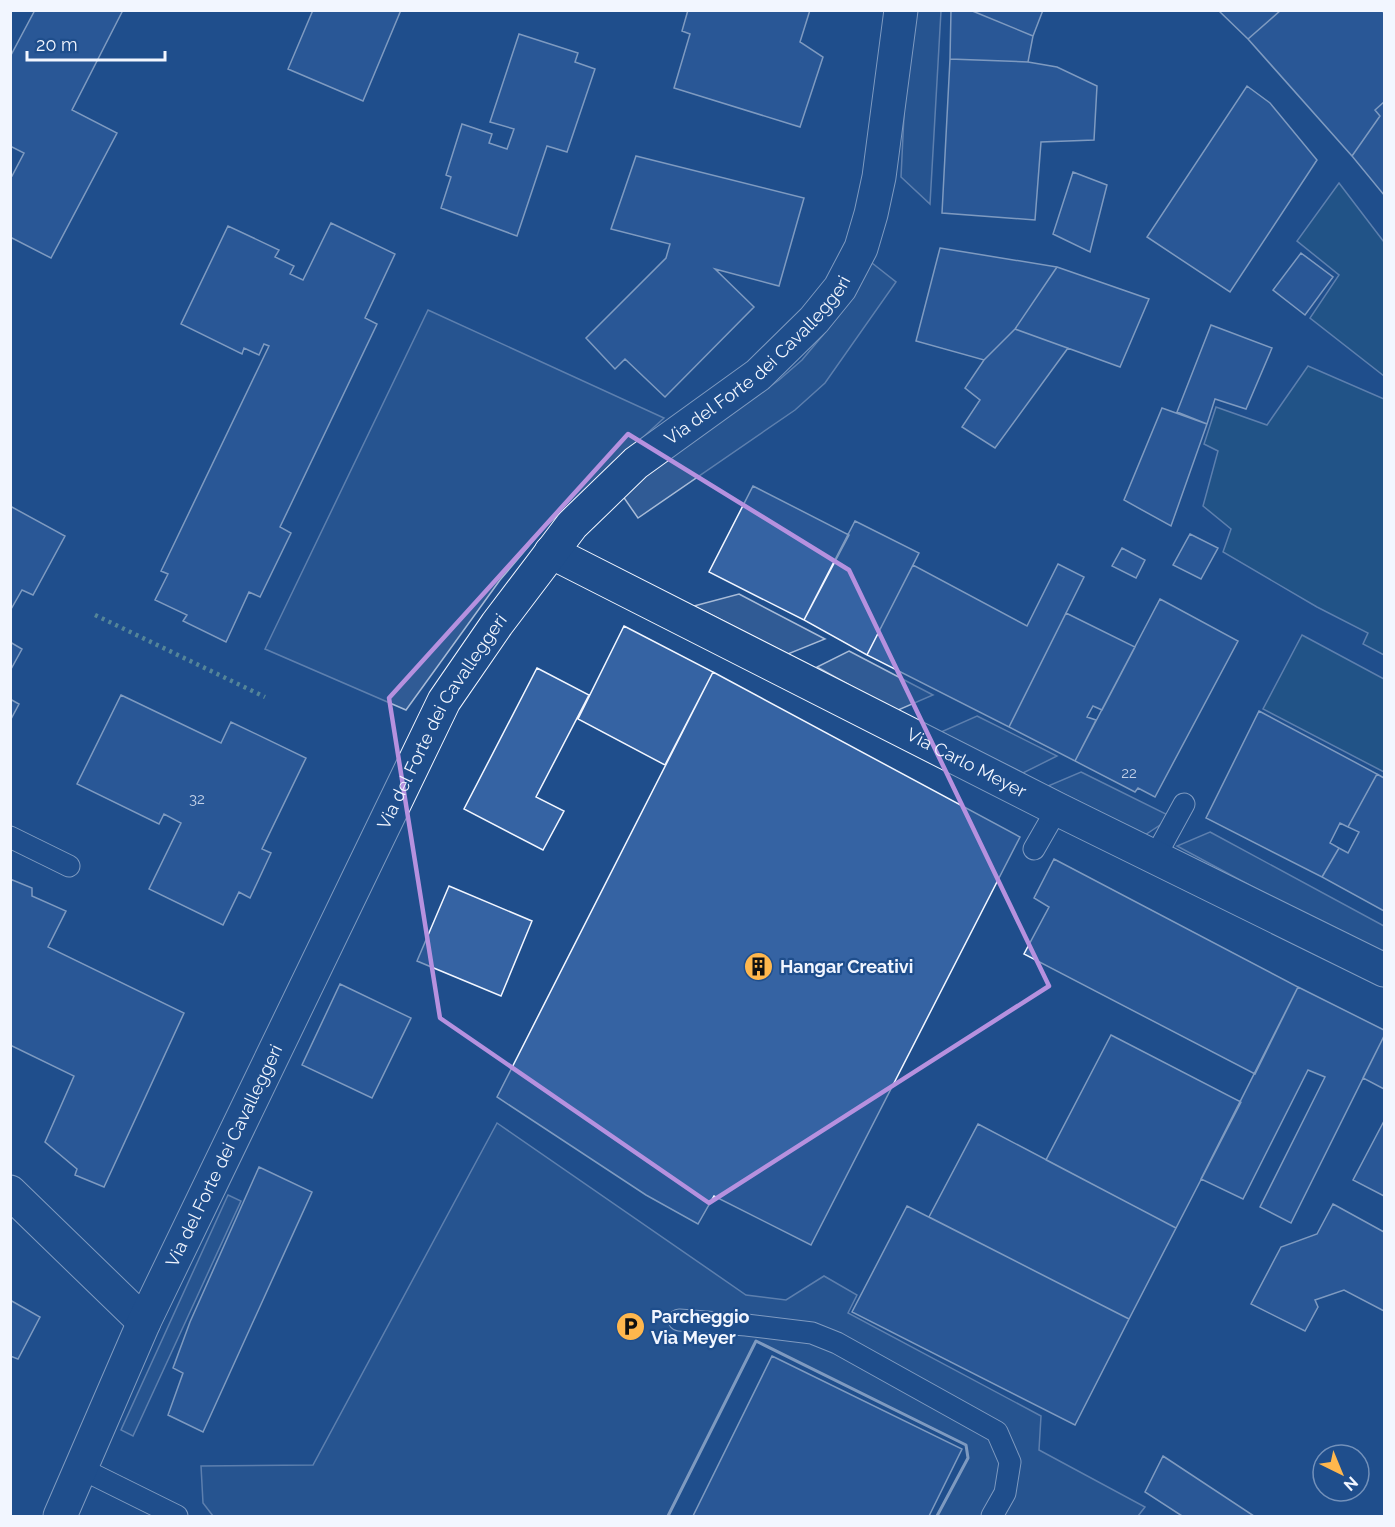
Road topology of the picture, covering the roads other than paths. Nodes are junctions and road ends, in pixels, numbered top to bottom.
1 (901, 10) edge
2 (552, 552) junction
3 (1184, 804) dead end
4 (1057, 809) junction
5 (10, 837) edge
6 (1034, 849) dead end
7 (1155, 857) junction
8 (69, 866) dead end
9 (1384, 970) edge
10 (10, 1192) edge
11 (679, 1320) dead end
12 (144, 1322) junction
13 (80, 1468) junction
14 (60, 1516) edge
15 (177, 1516) edge
16 (992, 1516) edge

1 - 2 street, Via del Forte dei Cavalleggeri
2 - 4 street, Via Carlo Meyer
2 - 12 street, Via del Forte dei Cavalleggeri
3 - 7 lane
4 - 6 lane
4 - 7 street, Via Carlo Meyer
5 - 8 lane
7 - 9 street, Via Carlo Meyer
10 - 12 street
11 - 16 lane
12 - 13 street, Via del Forte dei Cavalleggeri
13 - 14 street, Via del Forte dei Cavalleggeri
13 - 15 lane

